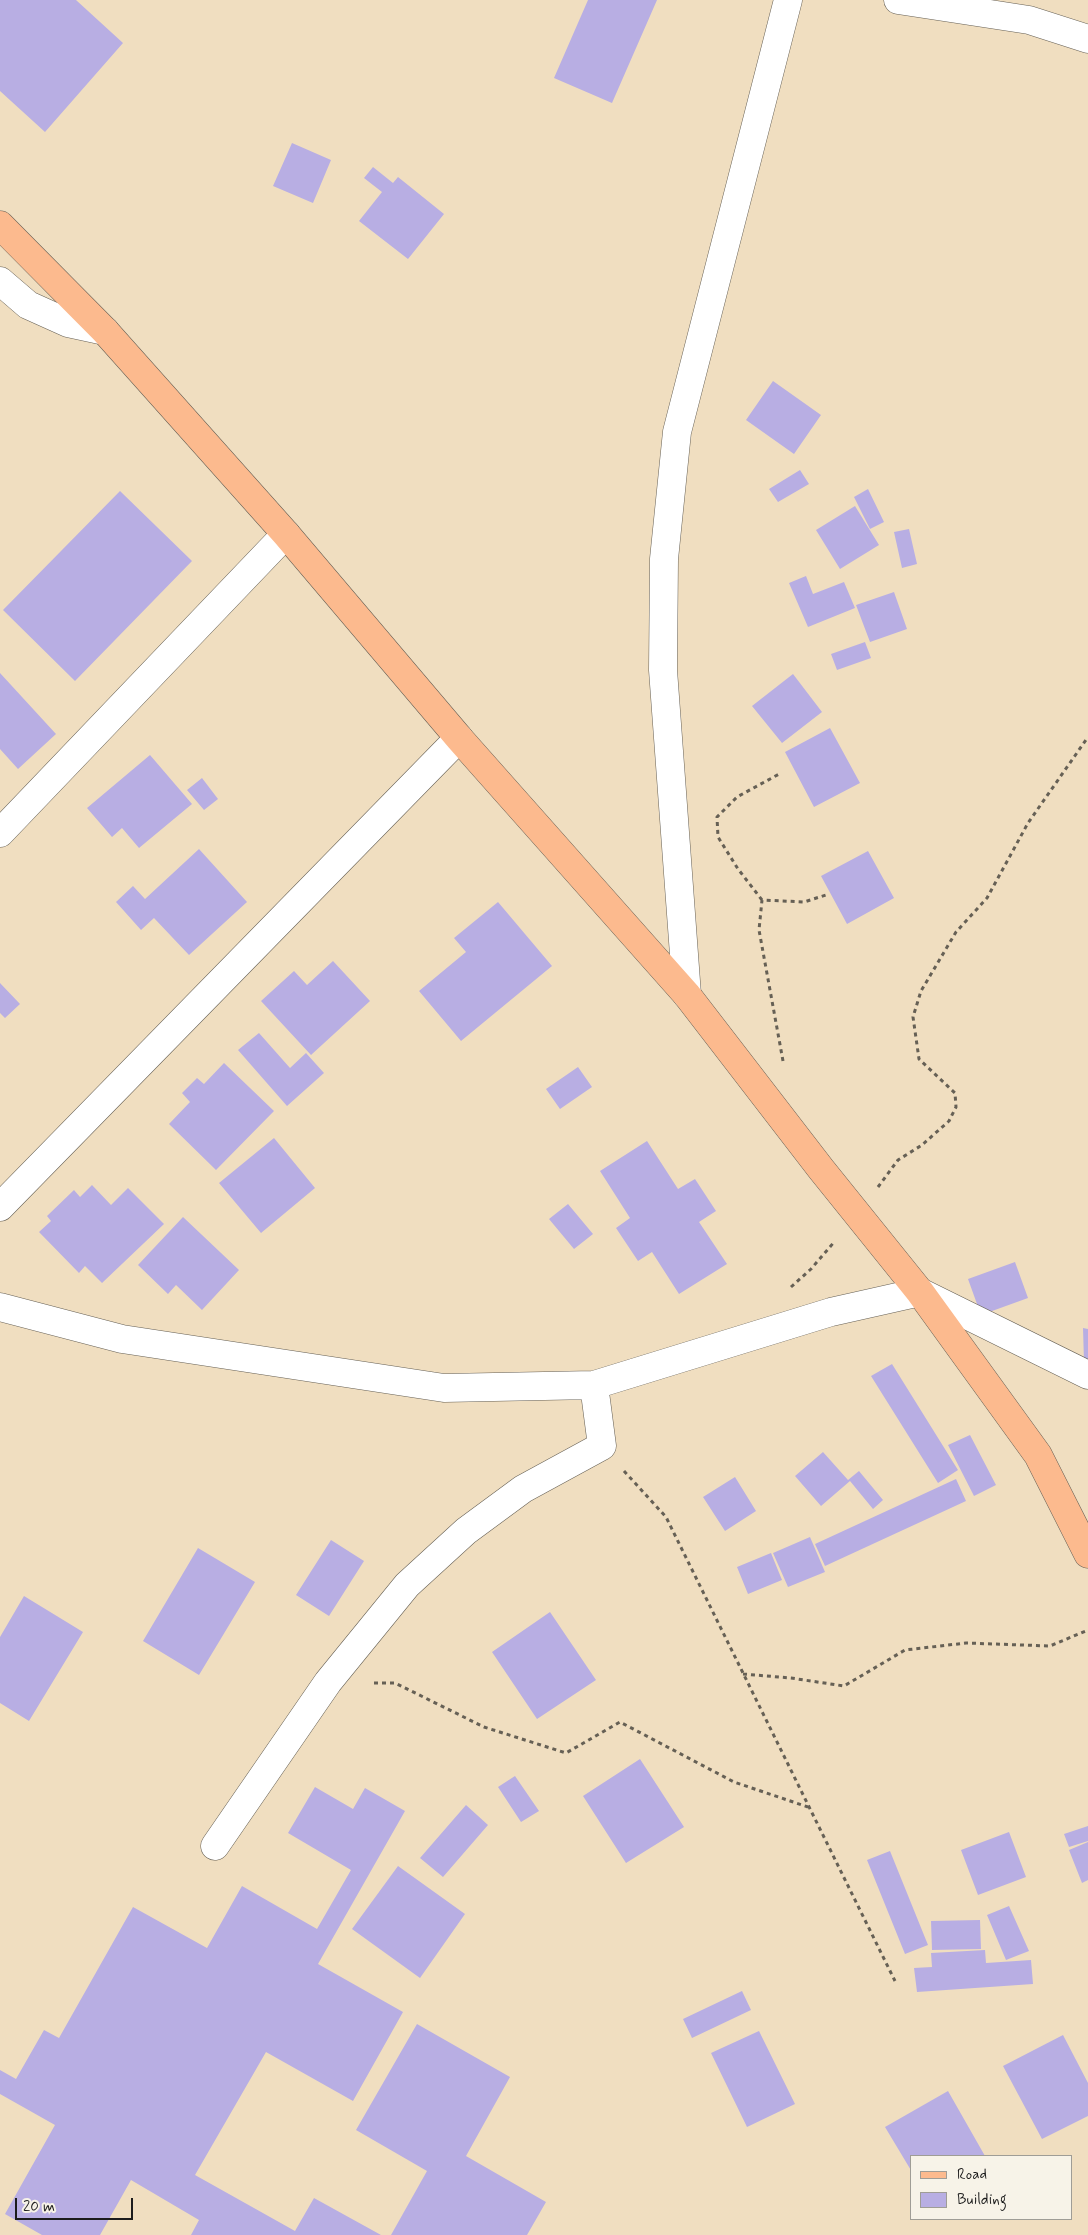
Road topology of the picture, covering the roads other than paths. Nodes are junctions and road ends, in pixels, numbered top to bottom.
1 (788, 0) edge
2 (898, 0) edge
3 (1088, 39) edge
4 (0, 225) edge
5 (0, 281) edge
6 (105, 331) junction
7 (286, 534) junction
8 (459, 738) junction
9 (0, 833) edge
10 (687, 995) junction
11 (0, 1207) edge
12 (920, 1292) junction
13 (0, 1308) edge
14 (1088, 1375) edge
15 (594, 1385) junction
16 (1088, 1554) edge
17 (215, 1846) dead end

1 - 10 street
2 - 3 street
4 - 6 main road
5 - 6 street
6 - 7 main road
7 - 8 main road
7 - 9 street
8 - 10 main road
8 - 11 street
10 - 12 main road
12 - 14 street
12 - 15 street
12 - 16 main road
13 - 15 street
15 - 17 street

